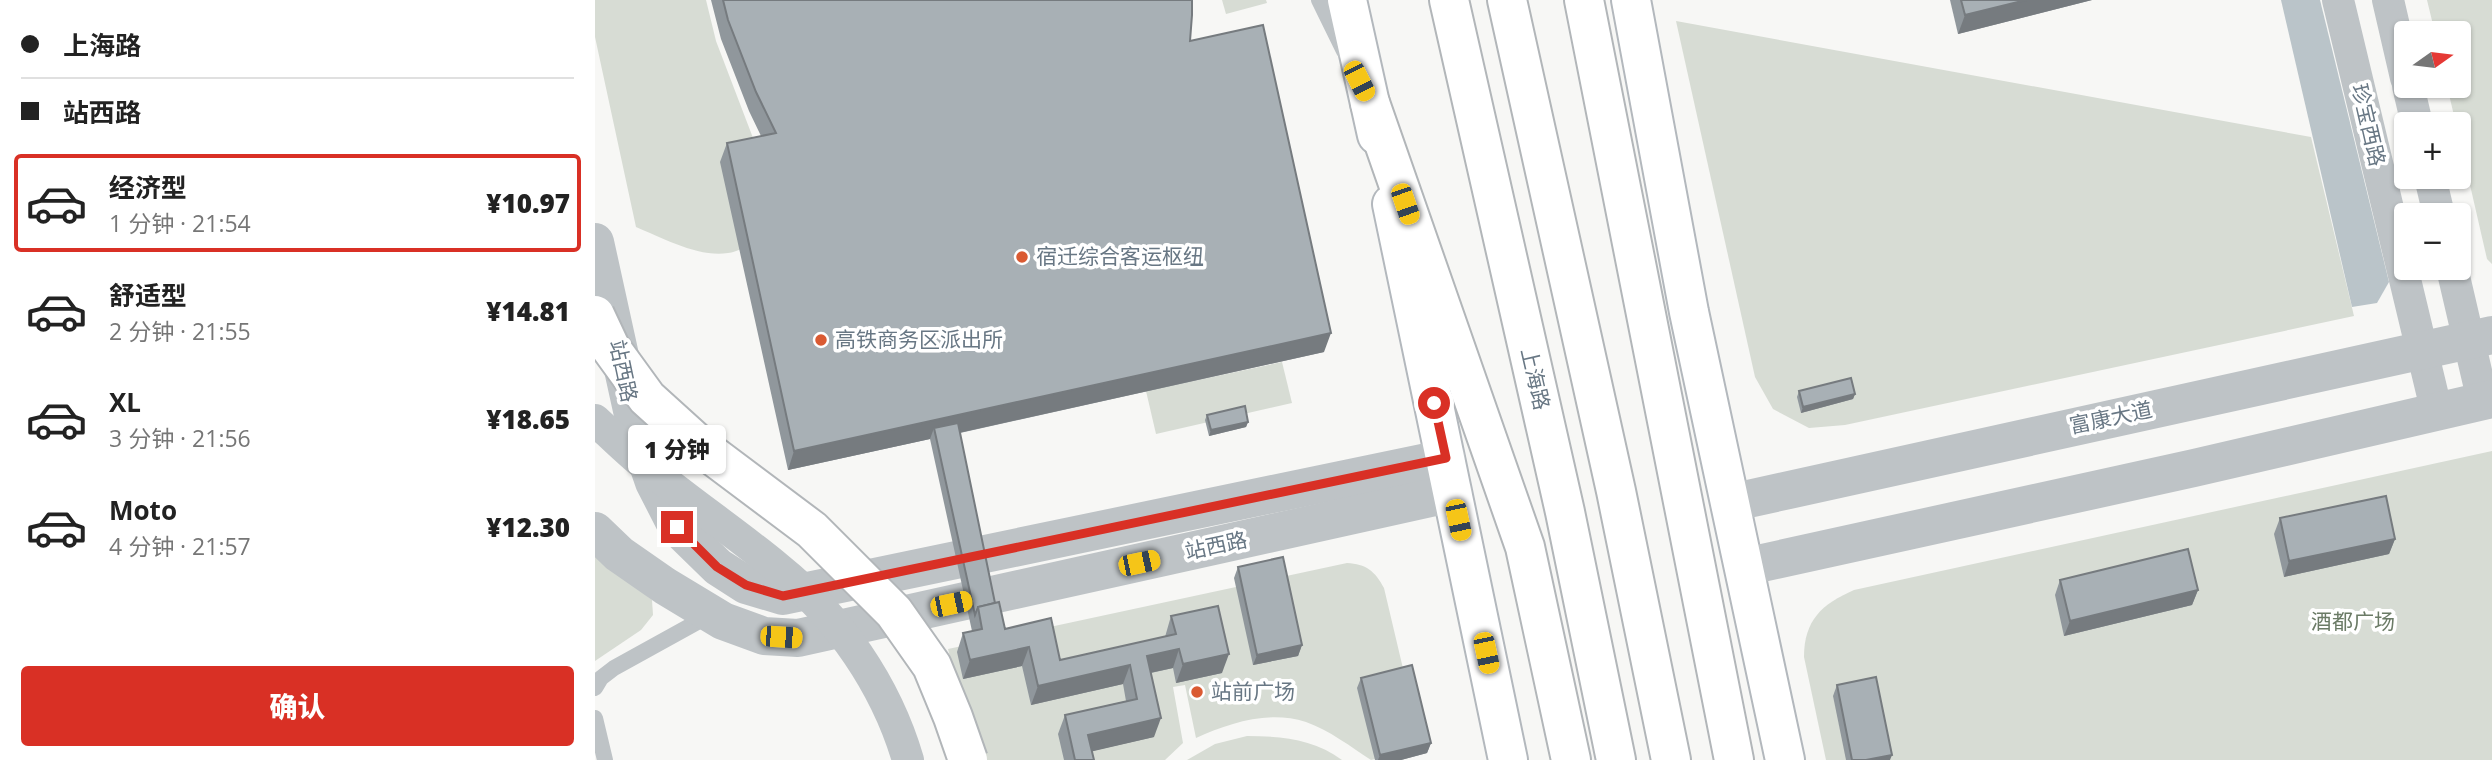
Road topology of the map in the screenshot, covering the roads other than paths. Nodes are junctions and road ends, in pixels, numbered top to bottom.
1 (1319, 0) edge
2 (1347, 0) edge
3 (1448, 0) edge
4 (1507, 0) edge
5 (1584, 0) edge
6 (1631, 0) edge
7 (2338, 0) edge
8 (2388, 0) edge
9 (2394, 26) edge
10 (1370, 103) junction
11 (595, 242) edge
12 (2457, 280) edge
13 (595, 315) edge
14 (2481, 338) edge
15 (2422, 350) junction
16 (2488, 400) edge
17 (2437, 413) junction
18 (595, 420) edge
19 (1449, 475) junction
20 (1730, 503) junction
21 (595, 531) edge
22 (1744, 567) junction
23 (712, 614) junction
24 (595, 688) edge
25 (595, 718) edge
26 (909, 754) edge
27 (605, 760) edge
28 (968, 760) edge
29 (1508, 760) edge
30 (1571, 760) edge
31 (1616, 760) edge
32 (1671, 760) edge
33 (1734, 760) edge
34 (1785, 760) edge

1 - 10 lane
2 - 10 main road
3 - 31 main road, 上海路
4 - 32 main road
5 - 33 main road
6 - 20 main road
7 - 15 street, 珍宝西路
8 - 9 street
10 - 19 main road
10 - 30 main road
11 - 19 street, 站西路
12 - 14 street
13 - 28 main road, bridge
14 - 15 street, 富康大道
14 - 16 street
15 - 17 street, 珍宝西路
15 - 20 street, 富康大道
16 - 17 street
17 - 22 street
18 - 26 street, bridge
19 - 23 street, 站西路
19 - 29 main road
20 - 22 main road
21 - 23 street, 站西路
22 - 34 main road
23 - 24 lane
25 - 27 lane

